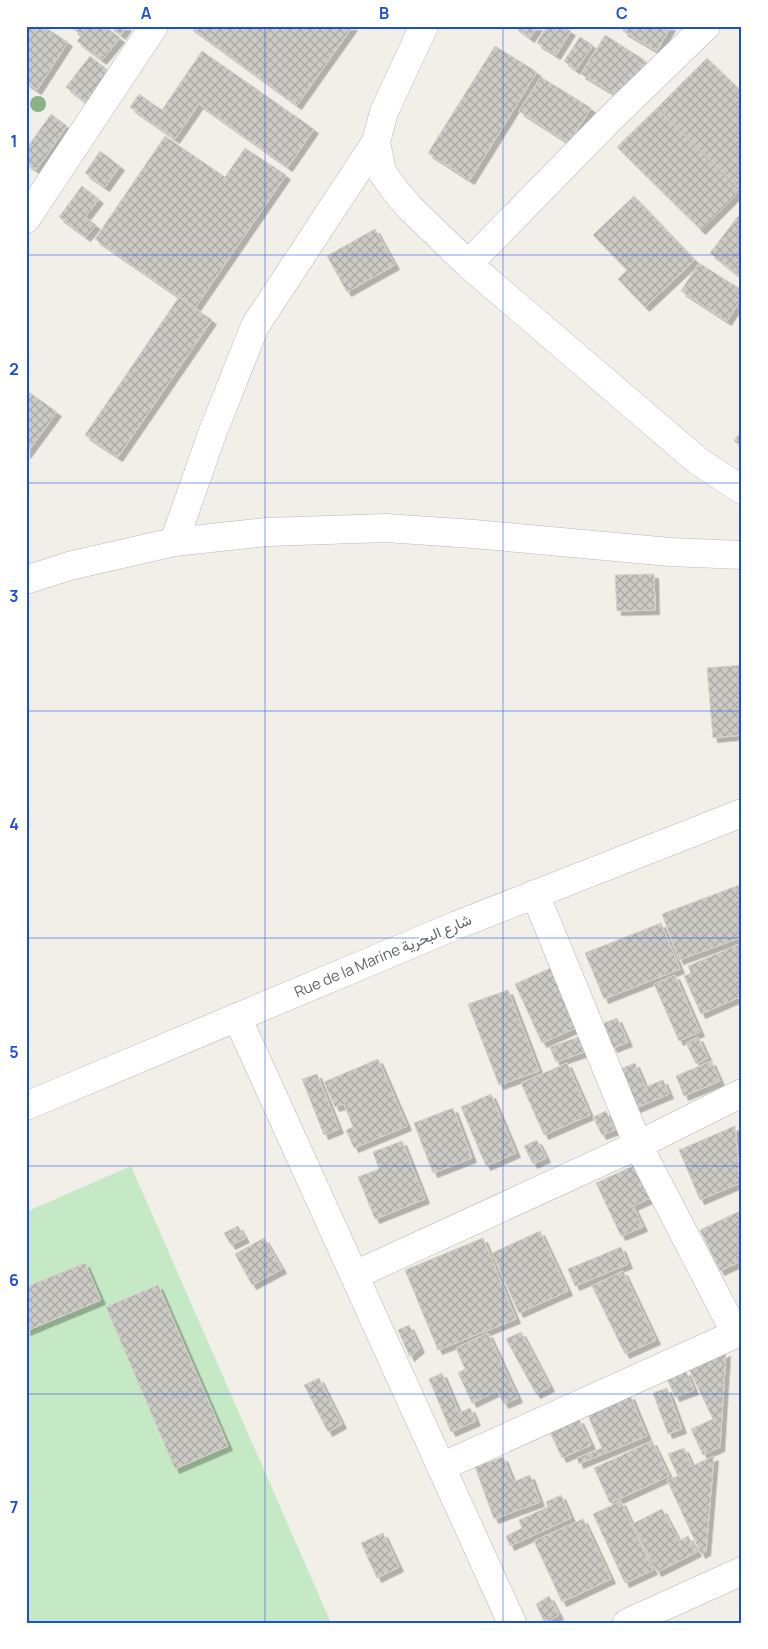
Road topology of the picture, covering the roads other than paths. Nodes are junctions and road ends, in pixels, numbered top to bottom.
1 (154, 26) edge
2 (424, 26) edge
3 (706, 26) edge
4 (376, 142) junction
5 (26, 219) edge
6 (468, 264) junction
7 (742, 490) edge
8 (174, 542) junction
9 (742, 555) edge
10 (26, 580) edge
11 (742, 812) edge
12 (535, 894) junction
13 (237, 1017) junction
14 (742, 1093) edge
15 (26, 1106) edge
16 (638, 1145) junction
17 (355, 1275) junction
18 (739, 1332) edge
19 (442, 1467) junction
20 (742, 1571) edge
21 (512, 1623) edge
22 (627, 1623) edge

1 - 5 street
2 - 4 street
3 - 6 street
4 - 6 street
4 - 8 street
6 - 7 street
8 - 9 street
8 - 10 street
11 - 12 street, Rue de la Marine شارع البحرية
12 - 13 street, Rue de la Marine شارع البحرية
12 - 16 street
13 - 15 street, Rue de la Marine شارع البحرية
13 - 17 street
14 - 16 street
16 - 17 street
16 - 18 street
17 - 19 street
18 - 19 street
19 - 21 street
20 - 22 street

